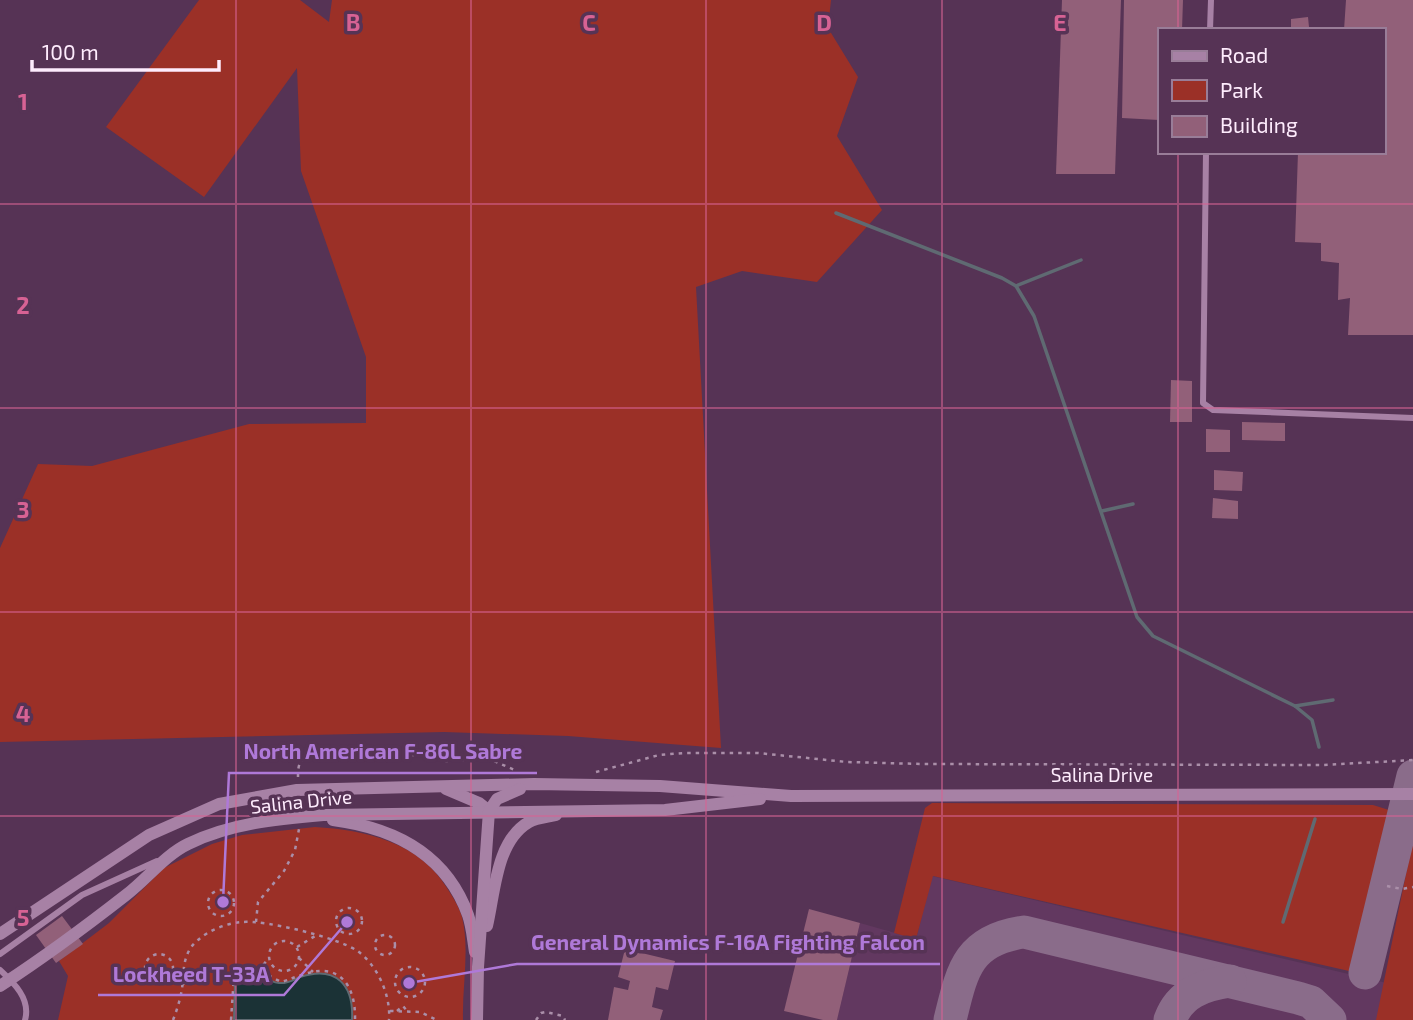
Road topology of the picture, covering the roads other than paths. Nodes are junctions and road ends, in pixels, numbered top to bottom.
1 (1211, 0) edge
2 (1210, 28) edge
3 (1206, 154) edge
4 (1413, 418) edge
5 (529, 780) junction
6 (441, 787) junction
7 (1413, 794) edge
8 (792, 796) junction
9 (578, 810) junction
10 (489, 811) junction
11 (302, 817) junction
12 (173, 853) junction
13 (0, 934) edge
14 (0, 954) edge
15 (478, 967) junction
16 (0, 970) edge
17 (5, 983) edge
18 (25, 1020) edge
19 (477, 1020) edge

1 - 2 lane
3 - 4 lane
5 - 6 street, Salina Drive
5 - 8 street, Salina Drive
5 - 10 street
6 - 10 street, Salina Drive
6 - 13 street, Salina Drive
7 - 8 street, Salina Drive
8 - 9 street, Salina Drive
9 - 10 street, Salina Drive
9 - 15 street, Salina Drive
10 - 11 street, Salina Drive
10 - 15 street
11 - 12 street, Salina Drive
11 - 15 street
12 - 14 lane
12 - 17 street, Salina Drive
15 - 19 street
16 - 17 lane
17 - 18 lane

